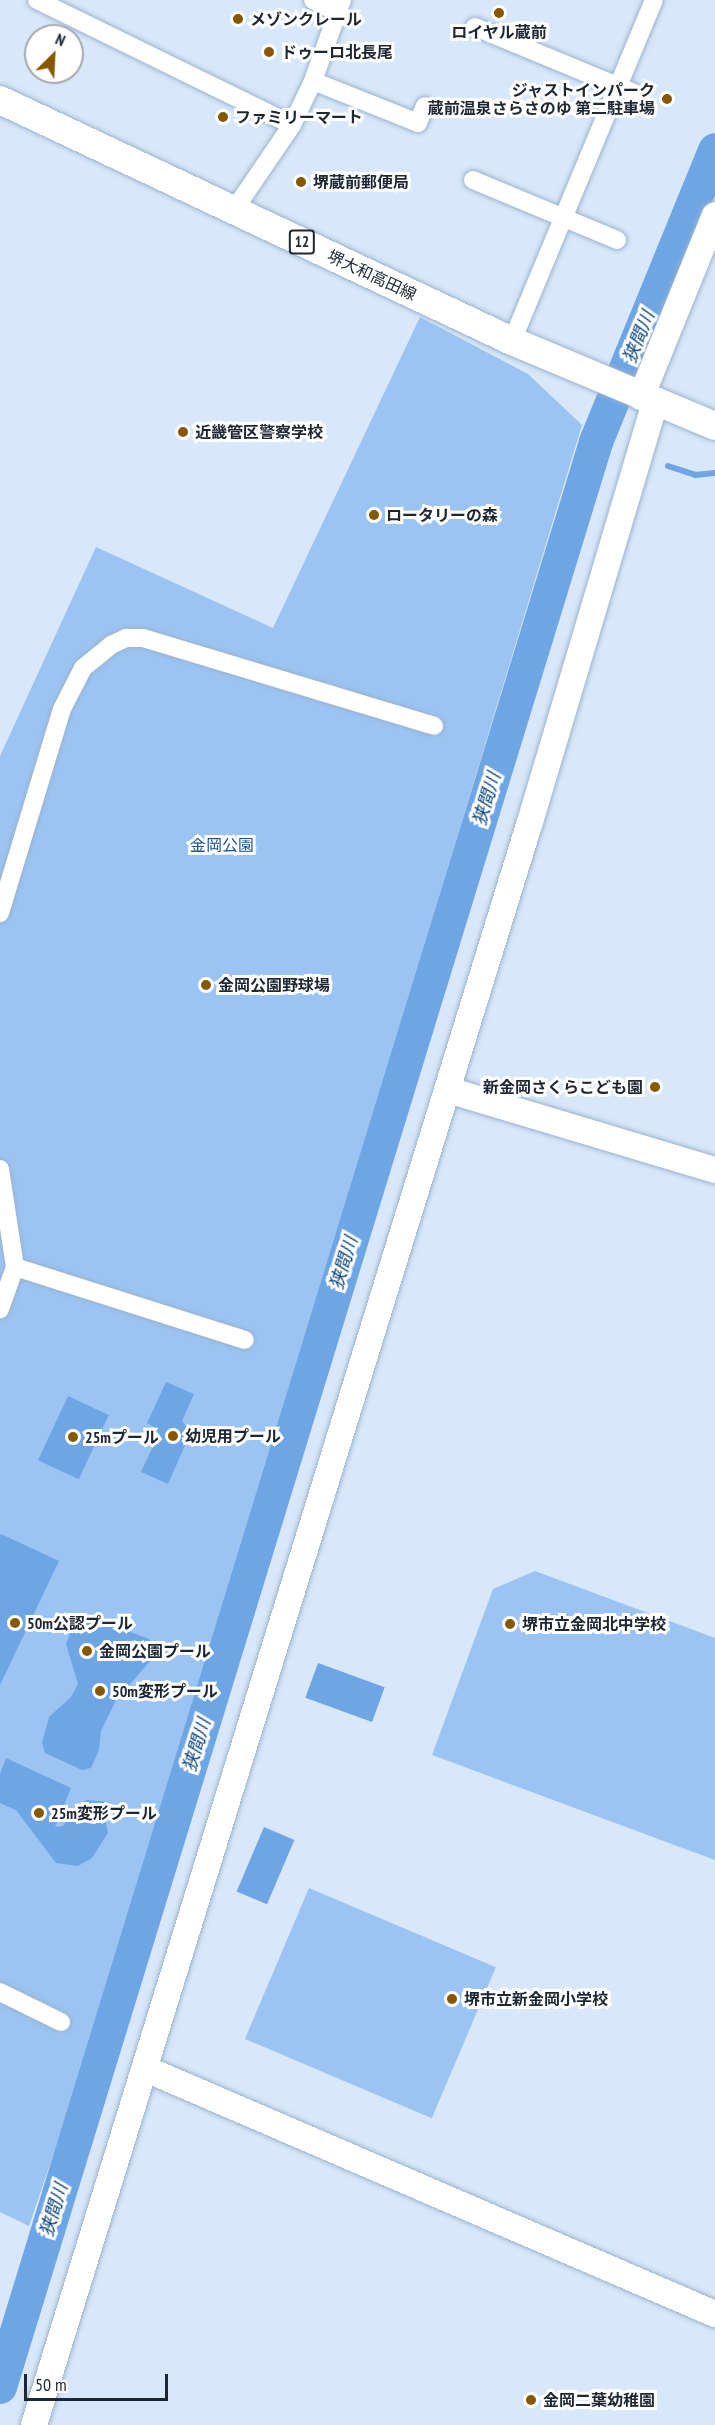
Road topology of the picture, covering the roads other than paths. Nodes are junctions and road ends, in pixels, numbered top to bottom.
1 (37, 0) edge
2 (313, 0) edge
3 (654, 0) edge
4 (340, 6) edge
5 (475, 27) dead end
6 (313, 81) junction
7 (626, 89) junction
8 (0, 100) edge
9 (425, 106) dead end
10 (292, 125) junction
11 (473, 180) dead end
12 (234, 210) junction
13 (715, 215) edge
14 (565, 218) junction
15 (617, 240) dead end
16 (512, 341) junction
17 (633, 393) junction
18 (715, 426) edge
19 (434, 726) dead end
20 (0, 913) edge
21 (448, 1090) junction
22 (0, 1169) edge
23 (715, 1170) edge
24 (15, 1267) junction
25 (0, 1309) edge
26 (245, 1340) dead end
27 (0, 1992) edge
28 (61, 2022) dead end
29 (146, 2069) junction
30 (715, 2314) edge
31 (34, 2425) edge

1 - 10 street
2 - 4 street
3 - 7 street
4 - 6 street
5 - 7 street
6 - 9 street
6 - 10 street
7 - 14 street
8 - 12 main road, 堺大和高田線 / 12
10 - 12 street
11 - 14 street
12 - 16 main road, 堺大和高田線 / 12
13 - 17 street
14 - 15 street
14 - 16 street
16 - 17 main road, 堺大和高田線 / 12
17 - 18 main road, 堺大和高田線 / 12
17 - 21 street
19 - 20 street
21 - 23 street
21 - 29 street
22 - 24 street
24 - 25 street
24 - 26 street
27 - 28 street
29 - 30 street
29 - 31 street

